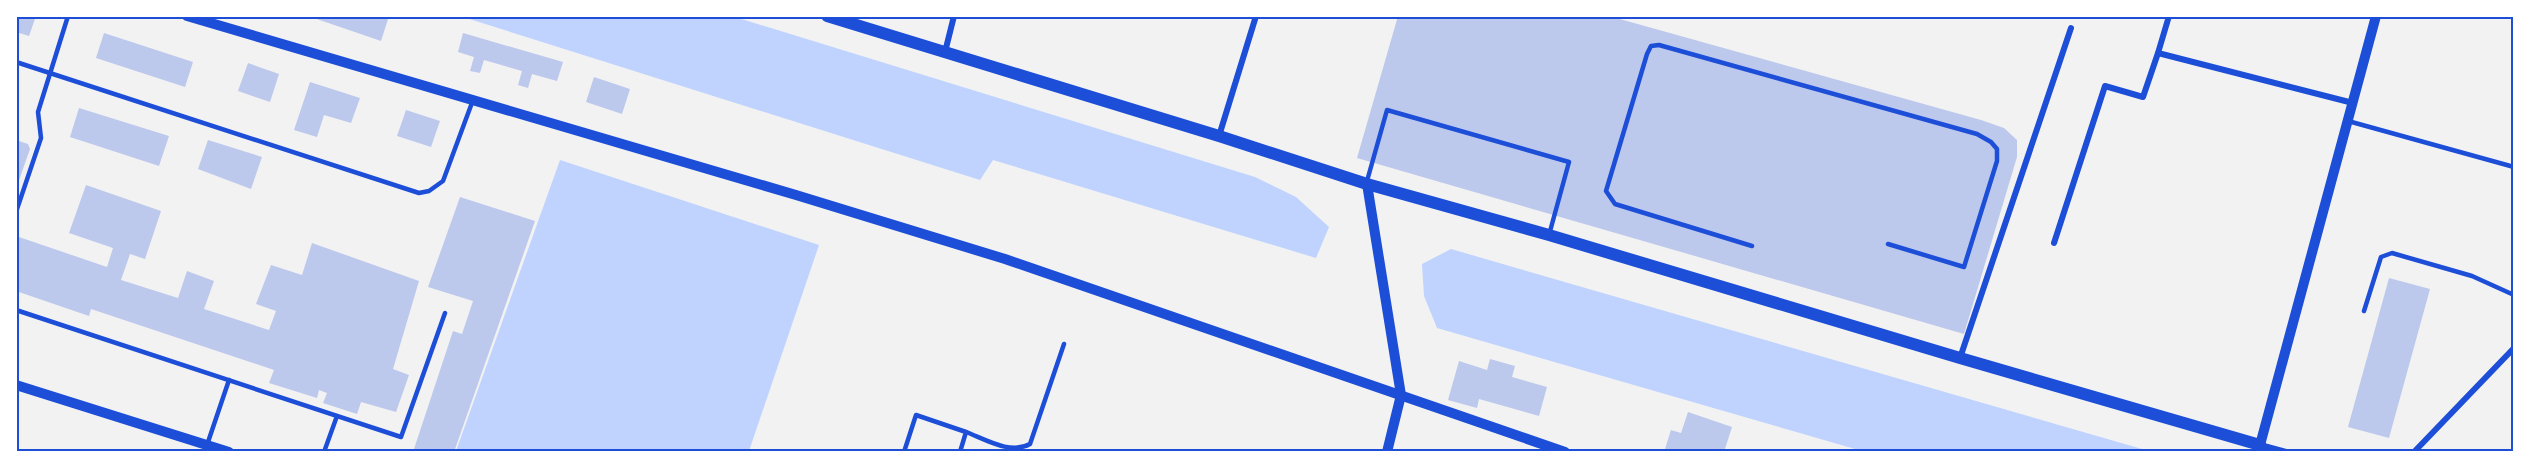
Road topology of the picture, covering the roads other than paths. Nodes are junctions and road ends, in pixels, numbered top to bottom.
1 (68, 16) edge
2 (187, 16) edge
3 (827, 16) edge
4 (954, 16) edge
5 (1256, 16) edge
6 (2169, 16) edge
7 (2376, 16) edge
8 (2071, 28) dead end
9 (945, 52) junction
10 (2158, 53) junction
11 (16, 62) edge
12 (50, 72) junction
13 (473, 100) junction
14 (2353, 103) junction
15 (2348, 121) junction
16 (1219, 136) junction
17 (2514, 167) edge
18 (1367, 184) junction
19 (16, 212) edge
20 (1549, 235) junction
21 (2054, 243) dead end
22 (1888, 244) dead end
23 (1752, 246) dead end
24 (2514, 295) edge
25 (16, 310) edge
26 (2364, 311) dead end
27 (445, 313) dead end
28 (1064, 344) dead end
29 (2514, 348) edge
30 (1960, 358) junction
31 (230, 380) junction
32 (16, 385) edge
33 (1401, 394) junction
34 (337, 416) junction
35 (966, 432) junction
36 (207, 445) junction
37 (2259, 448) edge
38 (229, 452) edge
39 (324, 452) edge
40 (904, 452) edge
41 (960, 452) edge
42 (1387, 452) edge
43 (1565, 452) edge
44 (2286, 452) edge
45 (2414, 452) edge

1 - 12 lane
2 - 13 street
3 - 9 main road
4 - 9 street
5 - 16 street
6 - 10 street
7 - 14 street
8 - 30 street
9 - 16 main road
10 - 14 street
10 - 21 street
11 - 12 lane
12 - 13 lane
12 - 19 lane
13 - 33 street
14 - 15 street
15 - 17 lane
15 - 37 street
16 - 18 main road
18 - 20 main road
18 - 20 lane
18 - 33 street
20 - 30 main road
22 - 23 lane
24 - 26 lane
25 - 31 lane
27 - 34 lane
28 - 35 lane
29 - 45 street
30 - 37 main road
31 - 34 lane
31 - 36 lane
32 - 36 street
33 - 42 street
33 - 43 street
34 - 39 lane
35 - 40 lane
35 - 41 lane
36 - 38 street
37 - 44 street

